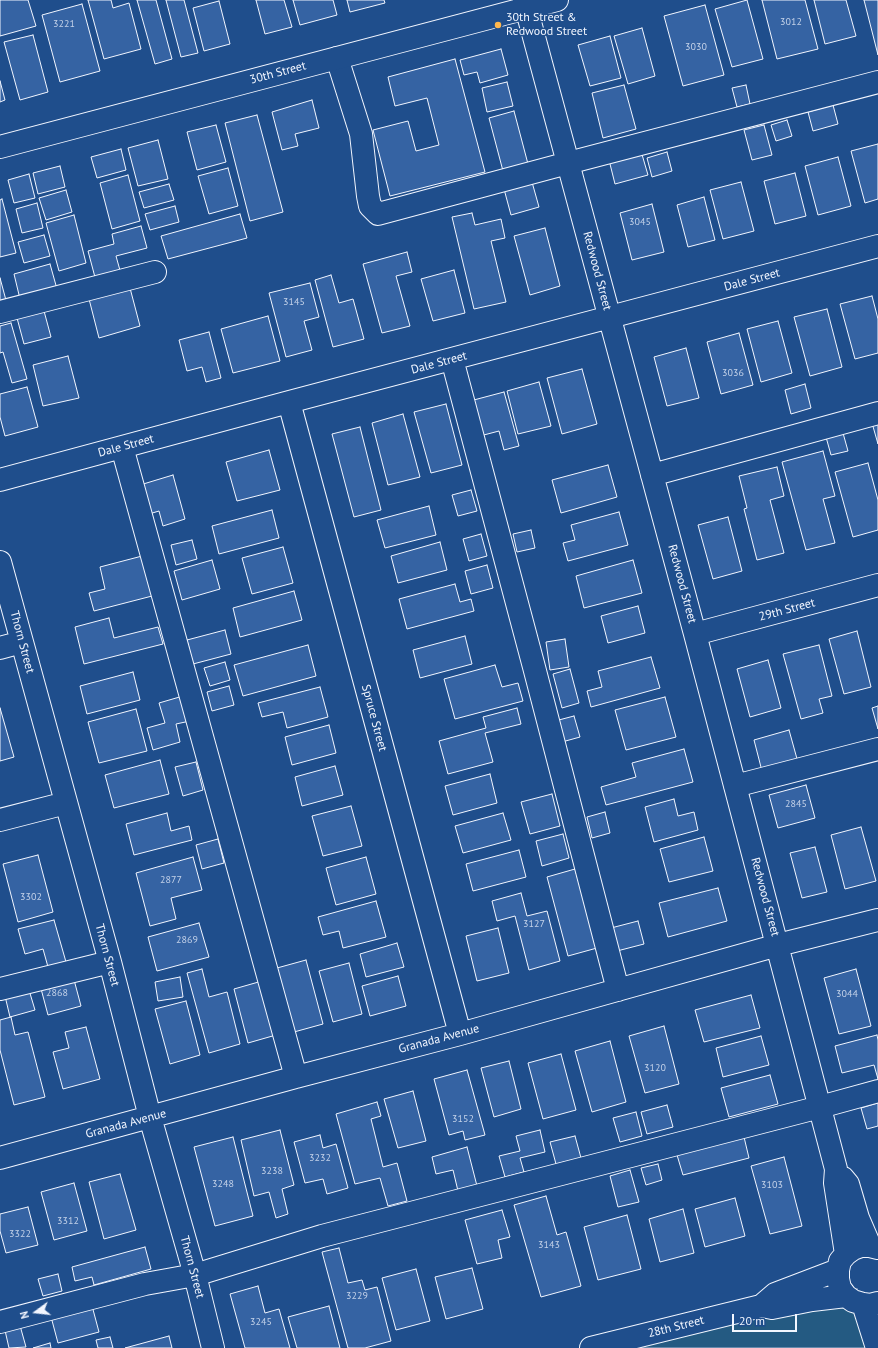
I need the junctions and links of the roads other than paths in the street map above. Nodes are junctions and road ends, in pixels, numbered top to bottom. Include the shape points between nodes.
1 (557, 0) edge
2 (525, 4) edge
3 (338, 58) junction
4 (878, 82) edge
5 (0, 147) edge
6 (568, 163) junction
7 (878, 246) edge
8 (155, 272) dead end
9 (0, 312) edge
10 (610, 317) junction
11 (452, 360) junction
12 (289, 402) junction
13 (878, 413) edge
14 (122, 447) junction
15 (652, 474) junction
16 (0, 480) edge
17 (0, 562) edge
18 (878, 585) edge
19 (695, 634) junction
20 (22, 642) junction
21 (0, 648) edge
22 (878, 749) edge
23 (735, 786) junction
24 (66, 803) junction
25 (0, 820) edge
26 (878, 920) edge
27 (778, 945) junction
28 (110, 962) junction
29 (0, 989) edge
30 (618, 990) junction
31 (460, 1034) junction
32 (296, 1077) junction
33 (878, 1091) edge
34 (820, 1107) junction
35 (150, 1118) junction
36 (0, 1158) edge
37 (836, 1169) junction
38 (874, 1247) edge
39 (842, 1262) junction
40 (195, 1275) junction
41 (862, 1301) edge
42 (760, 1306) junction
43 (0, 1322) edge
44 (213, 1348) edge
45 (591, 1348) edge
46 (877, 1348) edge

1 - 2 street, 30th Street
2 - 3 street, 30th Street
2 - 6 street, Redwood Street
3 - 5 street, 30th Street
3 - 6 street via 361,134 370,206 378,214
4 - 6 street
6 - 10 street, Redwood Street
7 - 10 street, Dale Street
8 - 9 street
10 - 11 street, Dale Street
10 - 15 street, Redwood Street
11 - 12 street, Dale Street
11 - 30 street
12 - 14 street, Dale Street
12 - 31 street, Spruce Street
13 - 15 street
14 - 16 street, Dale Street
14 - 32 street
15 - 19 street, Redwood Street
17 - 20 street, Thorn Street
18 - 19 street, 29th Street
19 - 23 street, Redwood Street
20 - 21 street
20 - 24 street, Thorn Street
22 - 23 street
23 - 27 street, Redwood Street
24 - 25 street
24 - 28 street, Thorn Street
26 - 27 street, Granada Avenue
27 - 30 street, Granada Avenue
27 - 34 street, Redwood Street
28 - 29 street
28 - 35 street, Thorn Street
30 - 31 street, Granada Avenue
31 - 32 street, Granada Avenue
32 - 35 street, Granada Avenue
33 - 34 street
34 - 37 street, Redwood Street
34 - 40 street via 322,1236
35 - 36 street, Granada Avenue
35 - 40 street, Thorn Street
37 - 38 street, Redwood Street via 848,1184 858,1218
37 - 39 street, Redwood Street
38 - 39 street, 28th Street via 861,1246 853,1249
39 - 41 street, Redwood Street via 838,1279 840,1288
39 - 42 street, 28th Street via 775,1294
40 - 43 street via 145,1284
40 - 44 street, Thorn Street
41 - 42 street, 28th Street via 812,1300 772,1308
41 - 46 street
42 - 45 street, 28th Street

